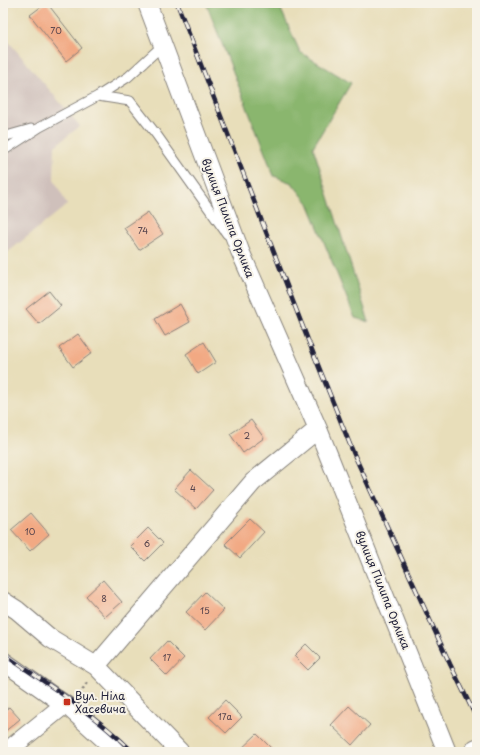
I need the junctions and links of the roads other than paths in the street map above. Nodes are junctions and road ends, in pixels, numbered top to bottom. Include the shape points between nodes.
1 (148, 3) edge
2 (162, 45) junction
3 (98, 96) junction
4 (40, 127) junction
5 (3, 137) edge
6 (3, 151) edge
7 (240, 251) junction
8 (318, 429) junction
9 (3, 594) edge
10 (10, 605) edge
11 (3, 661) edge
12 (96, 666) junction
13 (67, 707) junction
14 (6, 752) edge
15 (116, 752) edge
16 (180, 752) edge
17 (448, 752) edge

1 - 2 street, вулиця Пилипа Орлика
2 - 3 lane via 128,77
2 - 7 street, вулиця Пилипа Орлика
3 - 4 lane
3 - 7 lane via 130,101
4 - 5 lane
4 - 6 lane
7 - 8 street, вулиця Пилипа Орлика
8 - 12 street via 253,482
8 - 17 street, вулиця Пилипа Орлика
9 - 10 lane
10 - 12 street via 50,638
11 - 13 street
12 - 16 street
13 - 14 street
13 - 15 street

